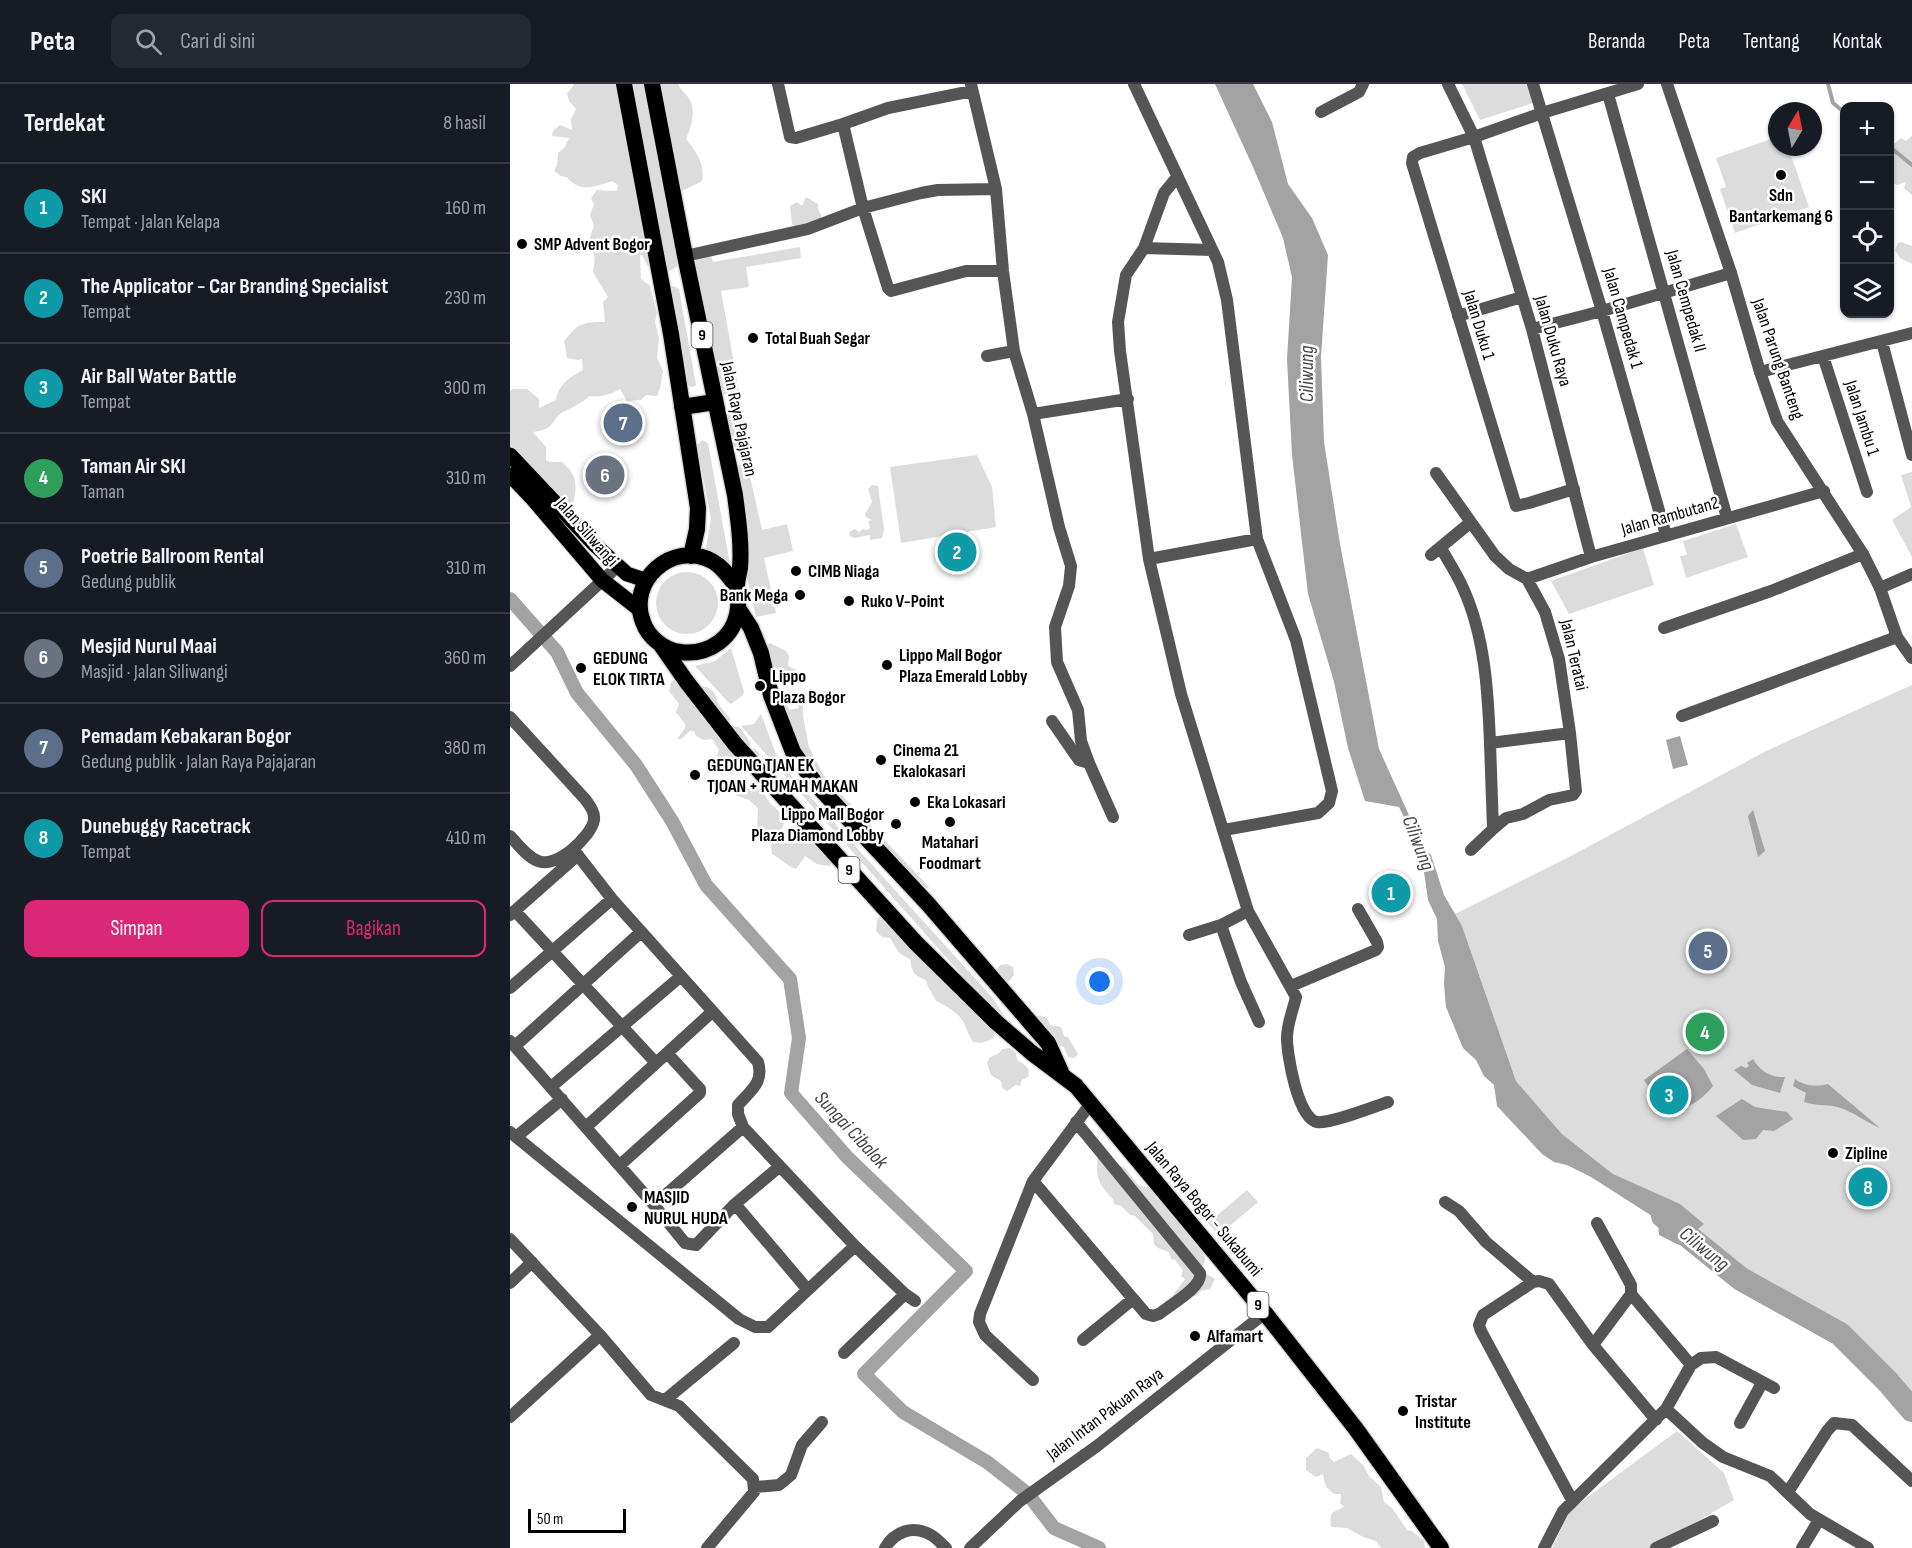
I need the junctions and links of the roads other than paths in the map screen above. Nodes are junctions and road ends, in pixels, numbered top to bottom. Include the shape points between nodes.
1 (624, 84) edge
2 (652, 84) edge
3 (778, 84) edge
4 (1134, 84) edge
5 (1363, 84) edge
6 (1448, 84) edge
7 (1533, 84) edge
8 (1638, 84) edge
9 (1667, 84) edge
10 (972, 87) edge
11 (1608, 94) junction
12 (1321, 112) dead end
13 (1542, 113) junction
14 (843, 124) junction
15 (1474, 137) junction
16 (1177, 177) junction
17 (996, 189) junction
18 (863, 208) junction
19 (1144, 248) junction
20 (1212, 250) junction
21 (685, 256) junction
22 (1003, 271) junction
23 (1731, 273) junction
24 (1665, 293) junction
25 (1522, 297) junction
26 (1602, 311) junction
27 (1458, 316) junction
28 (1532, 329) junction
29 (1912, 333) edge
30 (1882, 342) junction
31 (1014, 351) junction
32 (987, 356) dead end
33 (1823, 356) junction
34 (1760, 372) junction
35 (1128, 399) junction
36 (716, 402) junction
37 (682, 407) junction
38 (1033, 414) junction
39 (510, 455) edge
40 (1912, 455) edge
41 (1436, 473) dead end
42 (510, 475) edge
43 (1574, 489) junction
44 (1824, 490) junction
45 (1867, 492) dead end
46 (1727, 518) junction
47 (1471, 522) junction
48 (1666, 535) junction
49 (1257, 539) junction
50 (1863, 554) junction
51 (691, 556) junction
52 (1591, 557) junction
53 (1149, 559) junction
54 (618, 567) junction
55 (1912, 574) edge
56 (1527, 579) junction
57 (602, 580) junction
58 (645, 580) junction
59 (736, 587) junction
60 (1880, 588) junction
61 (738, 608) junction
62 (639, 609) junction
63 (1664, 628) dead end
64 (1897, 637) junction
65 (661, 645) junction
66 (1912, 658) edge
67 (510, 666) edge
68 (1682, 716) dead end
69 (510, 717) edge
70 (1052, 721) dead end
71 (1570, 733) junction
72 (1490, 743) junction
73 (1089, 764) junction
74 (1113, 817) dead end
75 (1493, 829) junction
76 (1224, 830) junction
77 (510, 836) edge
78 (1471, 850) dead end
79 (576, 852) junction
80 (612, 899) junction
81 (1358, 909) dead end
82 (1248, 911) junction
83 (512, 913) edge
84 (1221, 925) junction
85 (641, 932) junction
86 (1189, 935) dead end
87 (552, 951) junction
88 (680, 977) junction
89 (583, 985) junction
90 (1292, 986) junction
91 (510, 987) edge
92 (712, 1012) junction
93 (1259, 1022) dead end
94 (622, 1027) junction
95 (1048, 1043) junction
96 (513, 1044) edge
97 (667, 1053) junction
98 (1032, 1053) junction
99 (656, 1063) junction
100 (1061, 1073) junction
101 (550, 1087) junction
102 (562, 1099) junction
103 (1388, 1102) dead end
104 (1091, 1103) junction
105 (1076, 1122) junction
106 (586, 1127) junction
107 (743, 1127) junction
108 (513, 1134) edge
109 (620, 1165) junction
110 (779, 1167) junction
111 (1033, 1181) junction
112 (1445, 1202) dead end
113 (654, 1204) junction
114 (735, 1204) junction
115 (1597, 1223) dead end
116 (510, 1239) edge
117 (855, 1246) junction
118 (532, 1262) junction
119 (1533, 1282) junction
120 (510, 1283) edge
121 (808, 1290) junction
122 (1631, 1294) junction
123 (1133, 1299) junction
124 (1264, 1313) junction
125 (600, 1335) junction
126 (1083, 1340) dead end
127 (734, 1343) dead end
128 (1593, 1346) junction
129 (844, 1353) dead end
130 (1691, 1365) junction
131 (1033, 1380) dead end
132 (664, 1400) junction
133 (1666, 1409) junction
134 (510, 1417) edge
135 (1656, 1420) junction
136 (822, 1422) dead end
137 (1740, 1423) dead end
138 (1912, 1481) edge
139 (755, 1488) junction
140 (1788, 1492) junction
141 (1572, 1500) junction
142 (1819, 1520) junction
143 (1713, 1521) dead end
144 (707, 1548) edge
145 (885, 1548) edge
146 (946, 1548) edge
147 (970, 1548) edge
148 (1441, 1548) edge
149 (1544, 1548) edge
150 (1656, 1548) edge
151 (1802, 1548) edge
152 (1868, 1548) edge

1 - 37 highway, 9
2 - 21 highway, Jalan Raya Pajajaran / 9
3 - 14 street via 790,137
4 - 16 street
5 - 12 street via 1359,92
6 - 15 street, Jalan Duku Raya
7 - 13 street, Jalan Campedak 1
8 - 11 street
9 - 23 street, Jalan Parung Banteng
10 - 14 street
10 - 17 street
11 - 13 street
11 - 24 street, Jalan Cempedak II
13 - 15 street
13 - 26 street, Jalan Campedak 1
14 - 18 street
15 - 25 street, Jalan Duku Raya
15 - 27 street, Jalan Duku 1 via 1420,153 1412,163
16 - 19 street via 1164,193
16 - 20 street
17 - 18 street via 938,190
17 - 22 street
18 - 21 street via 808,229
18 - 22 street via 891,291 966,271
19 - 20 street
19 - 35 street via 1126,275 1118,319
20 - 49 street via 1227,300
21 - 36 highway, Jalan Raya Pajajaran / 9
22 - 31 street
23 - 24 street
23 - 34 street, Jalan Parung Banteng
24 - 26 street
24 - 46 street, Jalan Cempedak II
25 - 27 street
25 - 28 street, Jalan Duku Raya
26 - 28 street
26 - 48 street, Jalan Campedak 1
27 - 43 street, Jalan Duku 1 via 1515,506
28 - 43 street, Jalan Duku Raya
29 - 30 street
30 - 33 street
30 - 40 street
31 - 32 street
31 - 38 street
33 - 34 street
33 - 45 street, Jalan Jambu 1
34 - 44 street, Jalan Parung Banteng via 1777,421
35 - 38 street
35 - 53 street
36 - 37 highway
36 - 59 highway, Jalan Raya Pajajaran / 9 via 738,519 740,567
37 - 51 highway, 9 via 698,508
38 - 73 street via 1071,566 1069,586 1055,627 1057,662 1078,710 1081,741
39 - 54 main road, Jalan Siliwangi
41 - 47 street, Jalan Teratai
42 - 57 main road, Jalan Siliwangi
43 - 52 street, Jalan Duku Raya
44 - 46 street, Jalan Rambutan2
44 - 50 street, Jalan Parung Banteng
46 - 48 street, Jalan Rambutan2
47 - 56 street, Jalan Teratai via 1495,556
47 - 72 street via 1436,551 1464,590 1478,637 1488,694
48 - 52 street, Jalan Rambutan2
49 - 53 street
49 - 76 street via 1296,640 1332,791 1331,799 1318,813
50 - 60 street, Jalan Parung Banteng
50 - 63 street
51 - 58 highway via 667,560
51 - 59 highway via 710,560 722,568
52 - 56 street, Jalan Rambutan2
53 - 76 street via 1181,693
54 - 57 street
54 - 58 main road, Jalan Siliwangi
55 - 60 street
56 - 71 street, Jalan Teratai via 1545,612 1559,659
57 - 62 main road, Jalan Siliwangi
57 - 67 street
58 - 62 highway
59 - 61 highway, 9
60 - 64 street, Jalan Parung Banteng
61 - 65 highway, 9 via 728,635 717,645 682,653
61 - 95 highway, Jalan Raya Bogor - Sukabumi / 9 via 761,653 792,752 815,783 928,904
62 - 65 highway, 9 via 646,629
64 - 66 street, Jalan Parung Banteng
64 - 68 street
65 - 98 highway, Jalan Raya Bogor - Sukabumi / 9 via 735,744 772,786 916,943
69 - 79 street via 593,810 590,830
70 - 73 street via 1079,760
71 - 72 street
71 - 75 street, Jalan Teratai via 1576,791 1573,795 1506,818
72 - 75 street
73 - 74 street
75 - 78 street
76 - 82 street
77 - 79 street via 538,861 547,863
79 - 80 street
79 - 83 street
80 - 85 street
80 - 87 street
81 - 90 street via 1377,942 1376,950
82 - 84 street
82 - 90 street
83 - 87 street
84 - 86 street
84 - 93 street
85 - 88 street
85 - 89 street
87 - 89 street
87 - 91 street
88 - 92 street
88 - 94 street
89 - 94 street
89 - 96 street
90 - 103 street via 1296,997 1287,1036 1289,1057 1305,1113 1312,1121 1324,1123
92 - 97 street
92 - 107 street via 758,1062 761,1072 758,1083 738,1105
94 - 99 street
94 - 101 street
95 - 98 highway via 1044,1054
95 - 100 highway, Jalan Raya Bogor - Sukabumi / 9
96 - 101 street
97 - 99 street
97 - 109 street via 700,1089 700,1094
98 - 100 highway, Jalan Raya Bogor - Sukabumi / 9
99 - 106 street
100 - 104 highway, Jalan Raya Bogor - Sukabumi / 9
101 - 102 street
102 - 106 street
102 - 108 street
104 - 105 street
104 - 124 highway, Jalan Raya Bogor - Sukabumi / 9
105 - 111 street
105 - 123 street via 1200,1273 1198,1285 1156,1315 1146,1314
106 - 109 street
107 - 110 street
107 - 113 street
108 - 121 street via 739,1319 755,1327 768,1327
109 - 113 street
110 - 114 street
110 - 117 street
111 - 123 street
111 - 131 street via 979,1322 985,1335
112 - 119 street
113 - 114 street via 690,1245 696,1245
114 - 121 street
115 - 122 street via 1631,1285
116 - 118 street
117 - 121 street
117 - 129 street via 910,1298
118 - 120 street
118 - 125 street
119 - 128 street via 1549,1284
119 - 141 street via 1483,1315 1479,1325
122 - 128 street
122 - 130 street
123 - 126 street
124 - 147 street, Jalan Intan Pakuan Raya via 1097,1446 1020,1501
124 - 148 highway, Jalan Raya Bogor - Sukabumi / 9 via 1356,1429
125 - 132 street via 651,1395
125 - 134 street
127 - 132 street
128 - 135 street
130 - 133 street
130 - 137 street via 1701,1358 1716,1357 1768,1385
132 - 139 street via 687,1414 753,1479
133 - 135 street
133 - 140 street via 1723,1457 1770,1476
135 - 141 street
136 - 139 street via 802,1445 790,1475 779,1485
138 - 140 street via 1852,1425 1834,1423
139 - 144 street
140 - 142 street
141 - 149 street via 1556,1521
142 - 151 street
142 - 152 street
143 - 150 street
145 - 146 street via 890,1538 907,1530 925,1532

